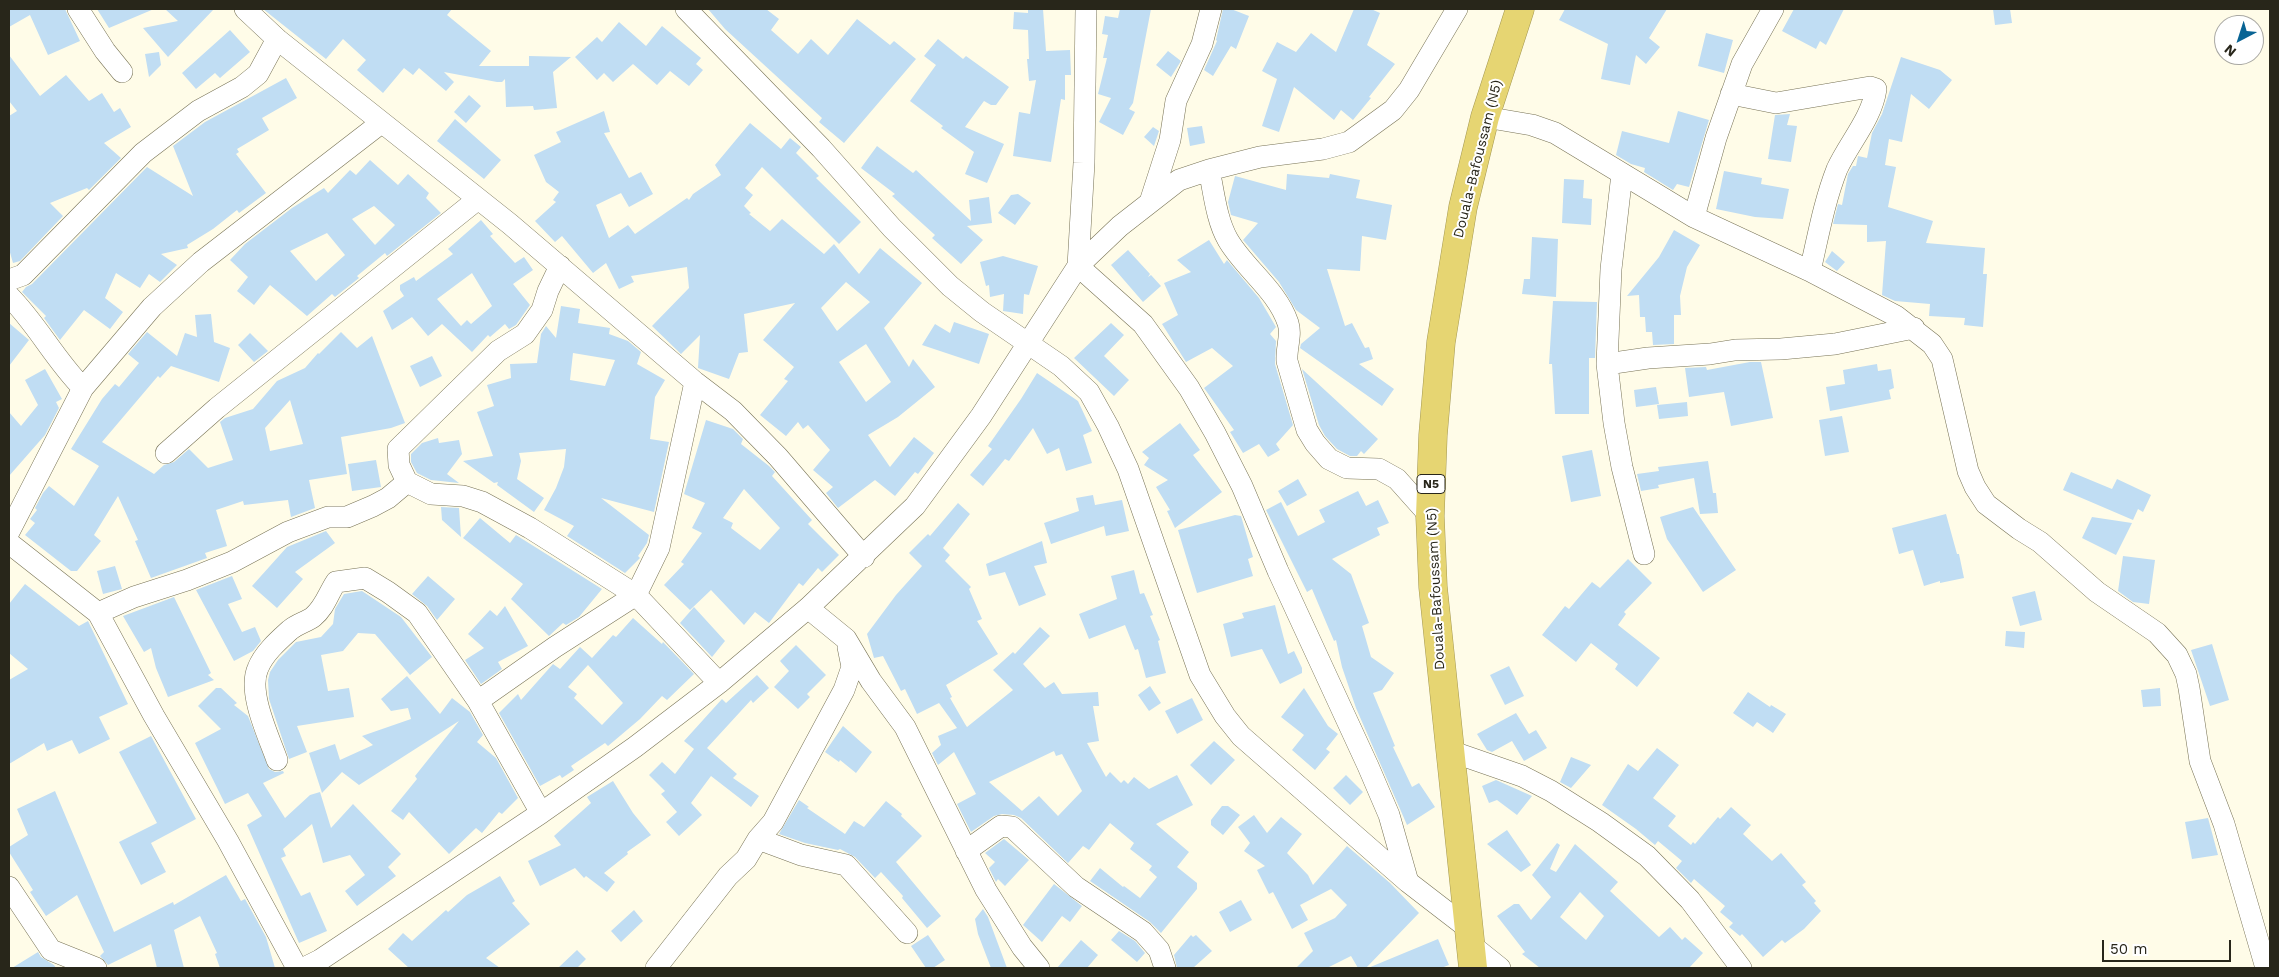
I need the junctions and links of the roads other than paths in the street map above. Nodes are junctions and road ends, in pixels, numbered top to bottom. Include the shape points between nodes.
1 (78, 9) edge
2 (245, 9) edge
3 (686, 9) edge
4 (1086, 9) edge
5 (1211, 9) edge
6 (1457, 9) edge
7 (1520, 9) edge
8 (1773, 9) edge
9 (277, 39) junction
10 (122, 72) dead end
11 (1731, 94) junction
12 (1485, 117) junction
13 (381, 123) junction
14 (1209, 170) junction
15 (1622, 174) junction
16 (478, 199) junction
17 (1152, 200) junction
18 (1694, 217) junction
19 (560, 266) junction
20 (1078, 266) junction
21 (1810, 270) junction
22 (9, 280) edge
23 (9, 296) edge
24 (1914, 328) junction
25 (1028, 342) junction
26 (1607, 364) junction
27 (695, 382) junction
28 (83, 388) junction
29 (166, 453) dead end
30 (407, 482) junction
31 (1430, 516) junction
32 (10, 543) edge
33 (1644, 554) dead end
34 (864, 557) junction
35 (636, 594) junction
36 (808, 608) junction
37 (98, 614) junction
38 (846, 640) junction
39 (719, 683) junction
40 (478, 701) junction
41 (1450, 751) junction
42 (277, 760) dead end
43 (542, 813) junction
44 (758, 839) junction
45 (966, 851) junction
46 (1408, 882) junction
47 (9, 889) edge
48 (907, 933) dead end
49 (1470, 947) edge
50 (96, 968) edge
51 (297, 968) edge
52 (304, 968) edge
53 (656, 968) edge
54 (1039, 968) edge
55 (1165, 968) edge
56 (1500, 968) edge
57 (1741, 968) edge
58 (2266, 968) edge

1 - 10 street
2 - 9 street
3 - 25 street via 950,286
4 - 20 street via 1084,162
5 - 17 street via 1202,44 1176,101 1170,140
6 - 14 street via 1414,82 1393,110 1349,142 1323,149 1260,157
7 - 12 highway, Douala-Bafoussam (N5) / N5
8 - 11 street via 1742,64
9 - 13 street
9 - 22 street via 258,74 198,112 143,153 23,275
11 - 18 street
11 - 21 street via 1776,103 1870,87 1876,89 1863,124 1844,154 1829,192
12 - 15 street via 1532,125 1555,133
12 - 31 highway, Douala-Bafoussam (N5) / N5 via 1463,207 1441,342
13 - 16 street
13 - 28 street via 201,262 152,307
14 - 17 street via 1180,180
14 - 31 street via 1227,239 1282,308 1289,326 1287,361 1307,430 1315,443 1329,458 1347,468 1379,469 1397,479
15 - 18 street
15 - 26 street via 1611,269
16 - 19 street
16 - 29 street via 217,408
17 - 20 street
18 - 21 street
19 - 27 street
19 - 30 street via 542,310 525,334 498,351 398,449 399,465
20 - 25 street
20 - 46 street via 1143,324 1189,388 1214,432 1242,486 1368,766 1389,816
21 - 24 street
23 - 28 street
24 - 26 street via 1835,344 1735,350
24 - 58 street via 1932,344 1942,359 1968,471 1986,504 2046,546 2097,592 2157,633 2177,655 2190,688 2200,761 2224,824
25 - 34 street via 981,416 915,506
25 - 46 street via 1089,392 1108,426 1128,469 1200,675 1225,716 1241,736
26 - 33 street via 1622,467
27 - 34 street via 733,410
27 - 35 street via 659,548
28 - 32 street
30 - 35 street via 431,494 463,496 482,502
30 - 37 street via 373,506 347,517 328,517 288,532 232,562 134,597
31 - 41 highway, Douala-Bafoussam (N5) / N5 via 1433,597
32 - 37 street
34 - 36 street
35 - 39 street
35 - 40 street
36 - 38 street
36 - 39 street
37 - 51 street
38 - 44 street via 852,667 844,690 773,822
38 - 45 street via 905,728
39 - 43 street
40 - 42 street via 417,613 365,578 336,582 327,602 313,617 280,639 257,668 255,689 260,713
40 - 43 street
41 - 49 highway, Douala-Bafoussam (N5) / N5
41 - 57 street via 1522,776 1551,791 1647,856 1690,900
43 - 52 street
44 - 48 street via 801,855 846,865
44 - 53 street via 746,859 728,876
45 - 54 street via 986,890
45 - 55 street via 1001,826 1012,828 1076,887 1143,932 1159,950
46 - 49 street
47 - 50 street via 51,950
49 - 56 street

